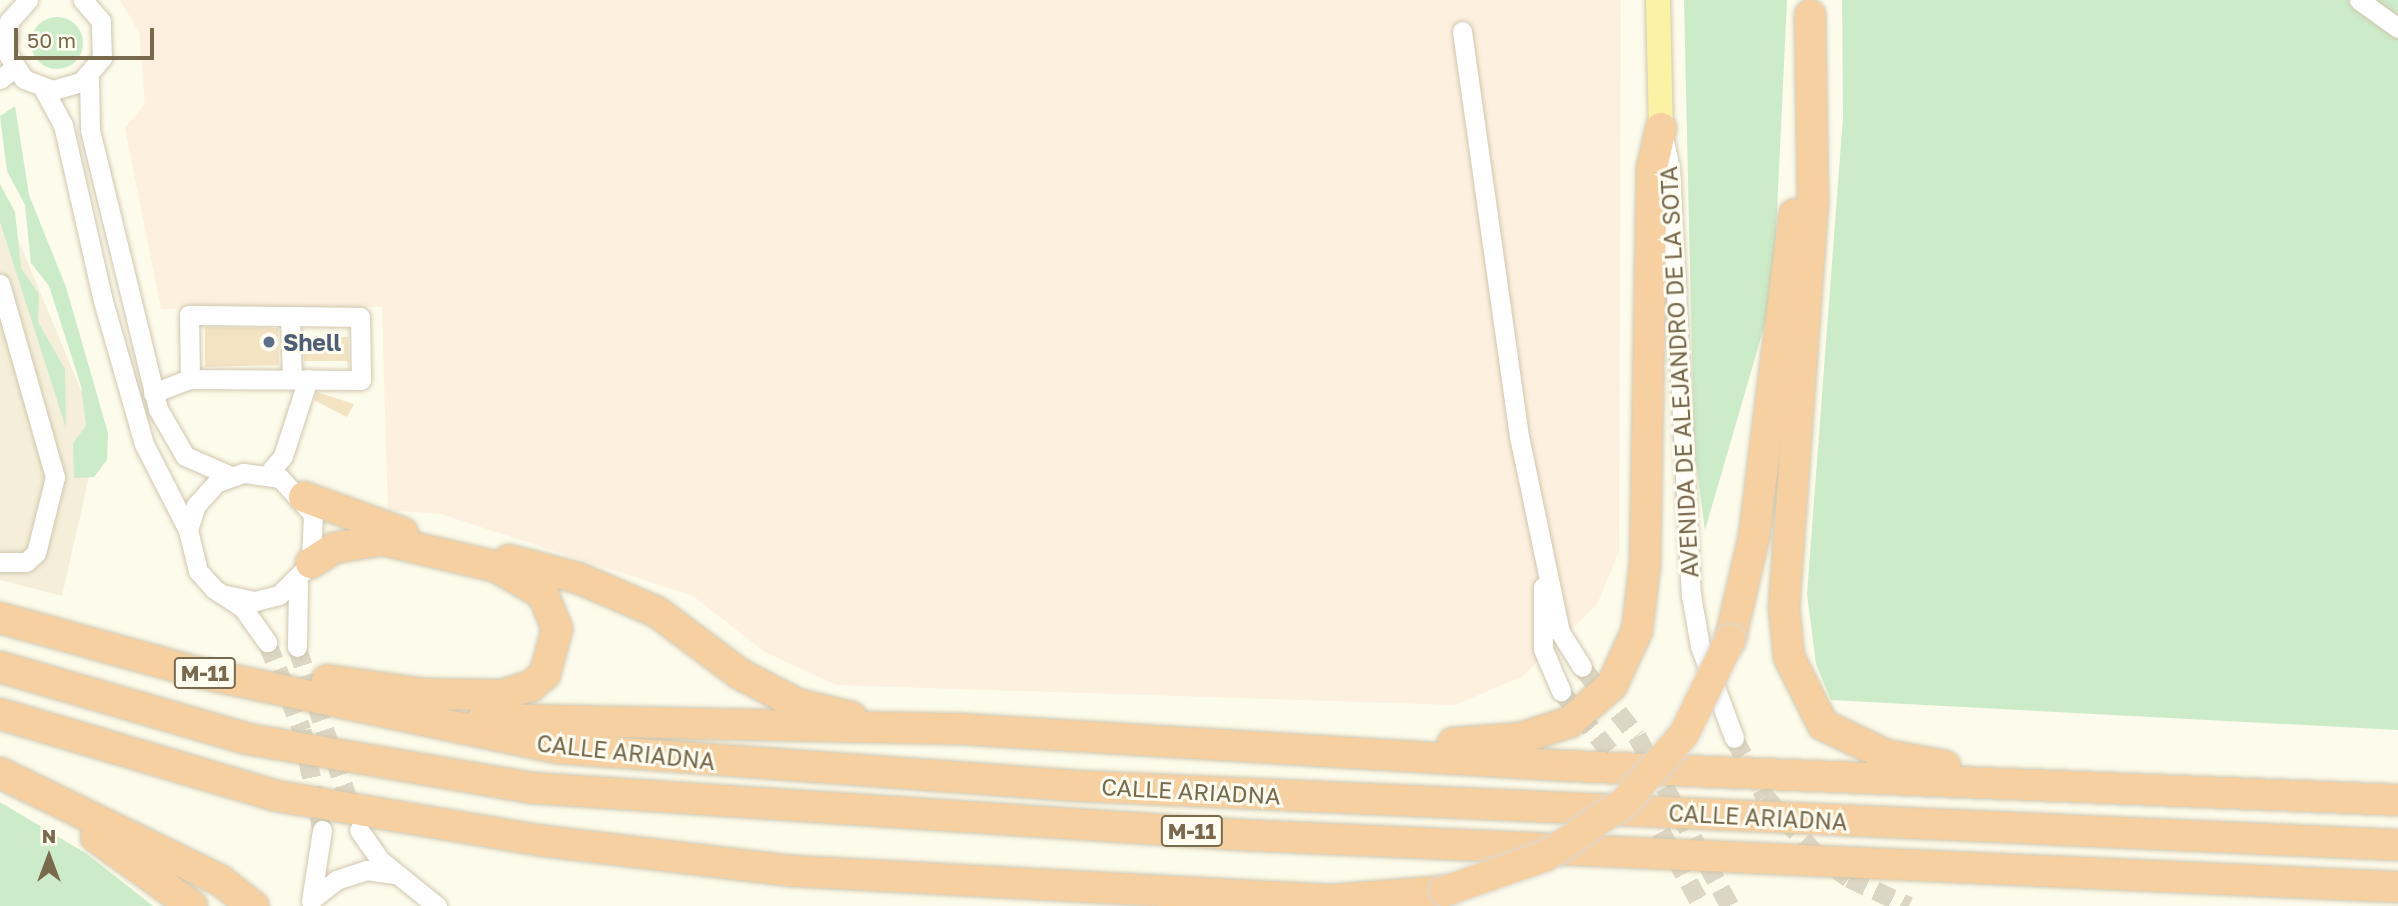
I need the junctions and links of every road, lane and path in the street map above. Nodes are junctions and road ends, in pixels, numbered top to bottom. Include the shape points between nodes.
1 (27, 0) edge
2 (83, 0) edge
3 (1658, 0) edge
4 (2359, 0) edge
5 (1810, 7) edge
6 (3, 28) edge
7 (2398, 28) edge
8 (1462, 32) dead end
9 (7, 73) edge
10 (89, 77) junction
11 (43, 88) junction
12 (1661, 128) junction
13 (0, 284) edge
14 (290, 316) junction
15 (190, 379) junction
16 (300, 379) junction
17 (153, 393) junction
18 (268, 474) junction
19 (231, 476) junction
20 (304, 497) junction
21 (188, 530) junction
22 (1543, 550) junction
23 (0, 562) edge
24 (304, 573) junction
25 (226, 595) junction
26 (0, 618) edge
27 (267, 642) tunnel mouth
28 (297, 648) tunnel mouth
29 (0, 667) edge
30 (1582, 667) tunnel mouth
31 (1561, 691) tunnel mouth
32 (0, 714) edge
33 (412, 716) junction
34 (924, 729) junction
35 (1734, 738) tunnel mouth
36 (1212, 741) junction
37 (7, 777) edge
38 (2210, 792) junction
39 (2398, 800) edge
40 (322, 830) tunnel mouth
41 (359, 831) tunnel mouth
42 (2398, 845) edge
43 (396, 874) junction
44 (2398, 887) edge
45 (310, 902) edge
46 (192, 906) edge
47 (253, 906) edge
48 (438, 906) edge

1 - 6 street
2 - 10 street via 104,32 102,58
3 - 12 main road, AVENIDA DE ALEJANDRO DE LA SOTA
4 - 7 street
5 - 32 highway, bridge via 1770,425 1754,537 1730,640 1684,734 1624,803 1546,856 1446,891 1331,900 792,872 571,845 277,796
5 - 38 highway via 1811,237 1784,608 1788,657 1805,696 1823,725 1848,741 1917,763 2124,778
6 - 9 street
8 - 22 street via 1520,436
9 - 11 street
10 - 11 street via 65,89
10 - 17 street via 90,130
11 - 21 street via 63,125 103,301 144,444
12 - 35 street, AVENIDA DE ALEJANDRO DE LA SOTA via 1670,169 1691,595 1700,646
12 - 36 highway via 1652,168 1643,603 1612,685 1570,722 1521,738
13 - 23 street via 55,477 36,553 26,562
14 - 15 street via 189,315
14 - 16 street
14 - 16 street via 360,317 361,380
15 - 16 street
15 - 17 street via 163,384
16 - 18 street via 283,456
17 - 19 street via 176,446
18 - 19 street
18 - 20 street
19 - 21 street via 206,492
20 - 24 street via 317,534
20 - 34 highway via 383,527 578,578 657,612 740,674 797,704
21 - 25 street via 198,571
22 - 30 street via 1560,632
22 - 31 street via 1543,649
24 - 25 street via 266,600
24 - 26 highway via 334,548 382,540 497,566 532,584 553,608 553,659 545,674 520,690 425,694
24 - 28 street
25 - 27 street
26 - 33 highway, CALLE ARIADNA / M-11 via 196,671
29 - 44 highway, CALLE ARIADNA / M-11 via 248,739 532,788 1241,835
33 - 34 highway
33 - 42 highway, CALLE ARIADNA / M-11 via 556,748 1052,784
34 - 36 highway
36 - 38 highway via 1451,760
37 - 46 highway
37 - 47 highway via 220,881
38 - 39 highway
40 - 45 street
41 - 43 street
43 - 45 street via 366,870 336,880
43 - 48 street via 423,888

